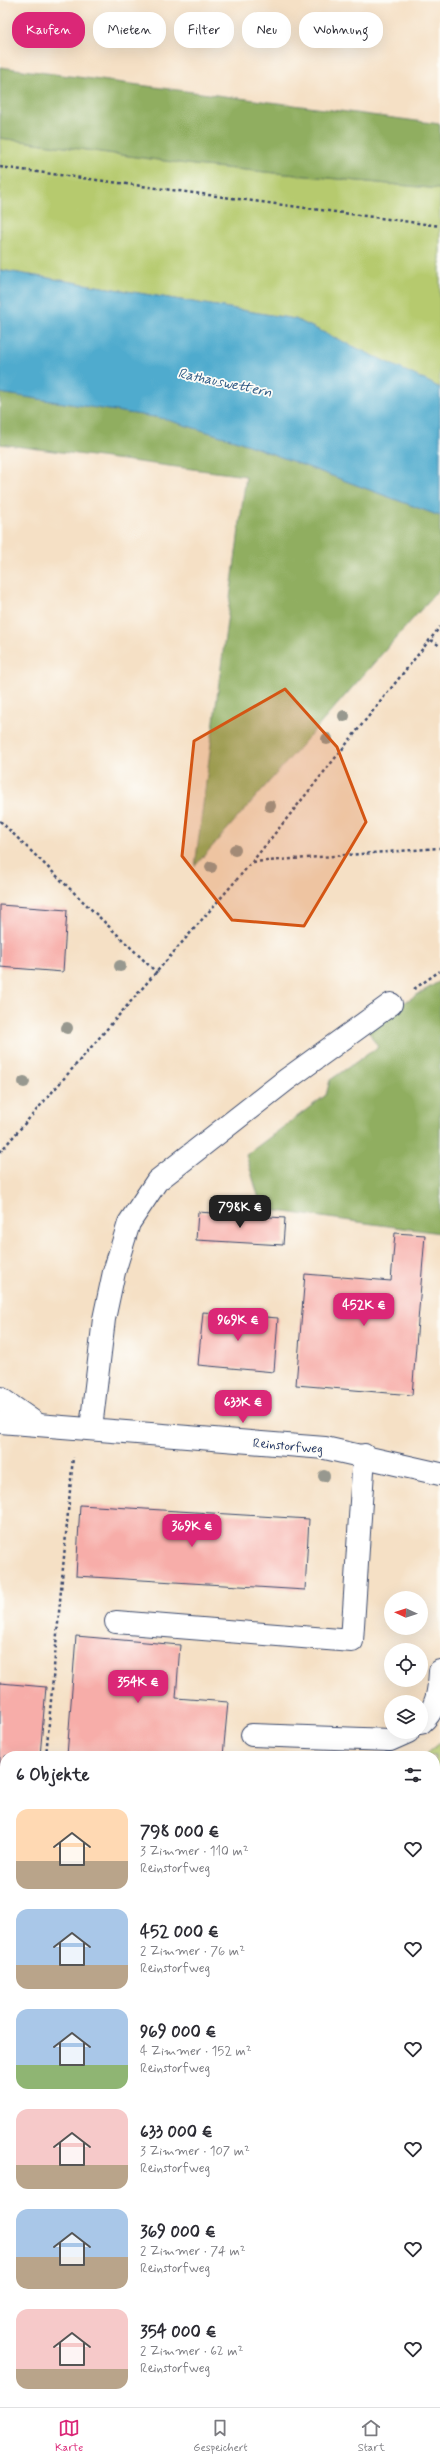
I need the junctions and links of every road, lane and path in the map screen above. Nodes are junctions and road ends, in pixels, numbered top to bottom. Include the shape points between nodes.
1 (0, 168) edge
2 (440, 226) edge
3 (440, 628) edge
4 (431, 640) junction
5 (440, 646) edge
6 (0, 821) edge
7 (440, 848) edge
8 (252, 862) junction
9 (157, 973) junction
10 (391, 1004) dead end
11 (0, 1152) edge
12 (0, 1398) edge
13 (0, 1422) edge
14 (37, 1424) junction
15 (83, 1427) junction
16 (364, 1455) junction
17 (440, 1474) edge
18 (116, 1622) dead end
19 (440, 1671) edge
20 (428, 1715) edge
21 (252, 1735) dead end
22 (392, 1739) edge
23 (47, 1751) edge

1 - 2 path
3 - 4 path
4 - 5 path
4 - 8 path
6 - 9 path
7 - 8 path
8 - 9 path
9 - 11 path
10 - 15 street via 286,1080 157,1181 129,1223 114,1272
12 - 14 street
13 - 14 street, Reinstorfweg
14 - 15 street, Reinstorfweg
15 - 16 street, Reinstorfweg via 324,1448
15 - 23 path
16 - 17 street, Reinstorfweg
16 - 18 street via 352,1640
19 - 20 street via 437,1697
21 - 22 street

